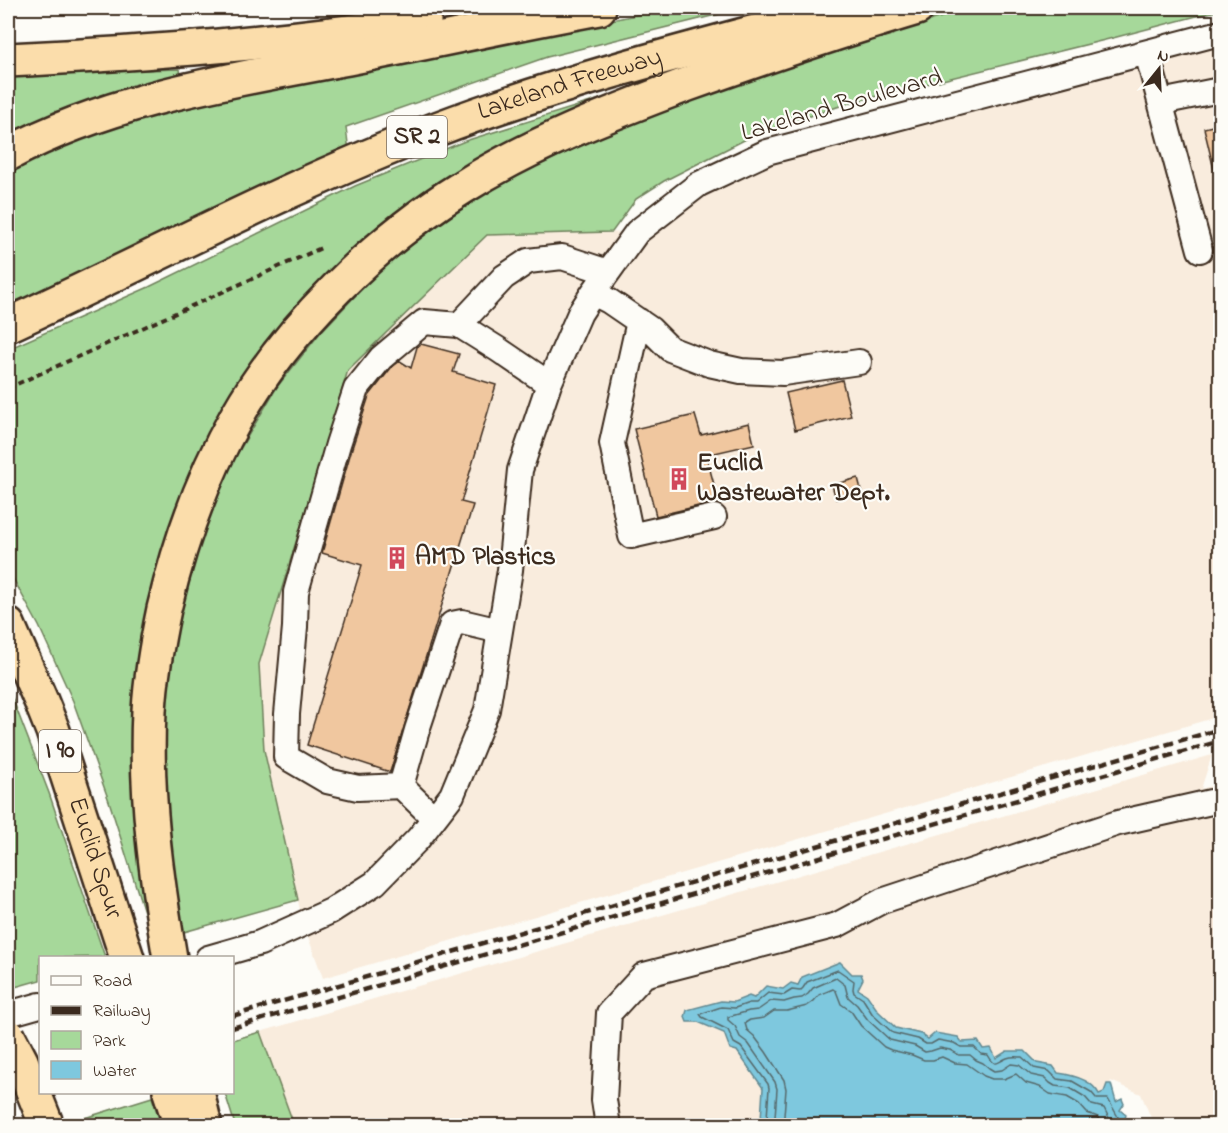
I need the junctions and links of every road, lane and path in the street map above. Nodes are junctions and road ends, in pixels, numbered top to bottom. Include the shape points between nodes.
1 (512, 8) edge
2 (599, 8) edge
3 (849, 8) edge
4 (917, 8) edge
5 (1221, 33) edge
6 (1147, 53) junction
7 (8, 60) edge
8 (1221, 90) edge
9 (1161, 102) junction
10 (8, 154) edge
11 (321, 248) dead end
12 (1200, 250) dead end
13 (608, 272) junction
14 (593, 293) junction
15 (639, 321) junction
16 (8, 325) edge
17 (459, 325) junction
18 (858, 362) dead end
19 (549, 384) junction
20 (8, 388) edge
21 (714, 517) dead end
22 (8, 625) edge
23 (500, 631) junction
24 (400, 786) junction
25 (1221, 803) edge
26 (434, 818) junction
27 (127, 956) edge
28 (170, 956) edge
29 (212, 956) edge
30 (39, 1005) edge
31 (8, 1014) edge
32 (8, 1036) edge
33 (8, 1071) edge
34 (171, 1094) edge
35 (197, 1094) edge
36 (45, 1125) edge
37 (181, 1125) edge
38 (205, 1125) edge
39 (608, 1125) edge

1 - 7 highway via 264,42
2 - 10 highway via 190,90 96,117
3 - 16 highway, Lakeland Freeway / SR 2 via 630,66 437,129 250,208
4 - 28 highway via 711,76 532,148 463,186 398,233 339,287 284,348 238,414 217,454 178,554 160,627 149,707 148,784
5 - 6 street, Lakeland Boulevard
6 - 9 street
6 - 13 street, Lakeland Boulevard via 767,152 699,184 637,232
8 - 9 street
9 - 12 street
11 - 20 path
13 - 14 street, Lakeland Boulevard
13 - 17 street via 562,256 528,261 504,277
14 - 15 street
14 - 19 street, Lakeland Boulevard
15 - 18 street via 670,349 741,371 783,373
15 - 21 street via 612,443 630,536
17 - 19 street
17 - 24 street via 424,322 381,358 356,389 296,592 286,758 327,781 358,788
19 - 23 street, Lakeland Boulevard via 520,470
22 - 27 highway, Euclid Spur / I 90 via 65,766
23 - 24 street via 462,622 452,624
23 - 26 street, Lakeland Boulevard via 487,710 452,795
24 - 26 street
25 - 39 street via 1118,823 882,901 837,925 644,975 609,1013 604,1100
26 - 29 street, Lakeland Boulevard via 375,883 331,910 260,943
30 - 31 street
32 - 36 highway, bridge
33 - 36 highway
34 - 37 highway
35 - 38 highway

